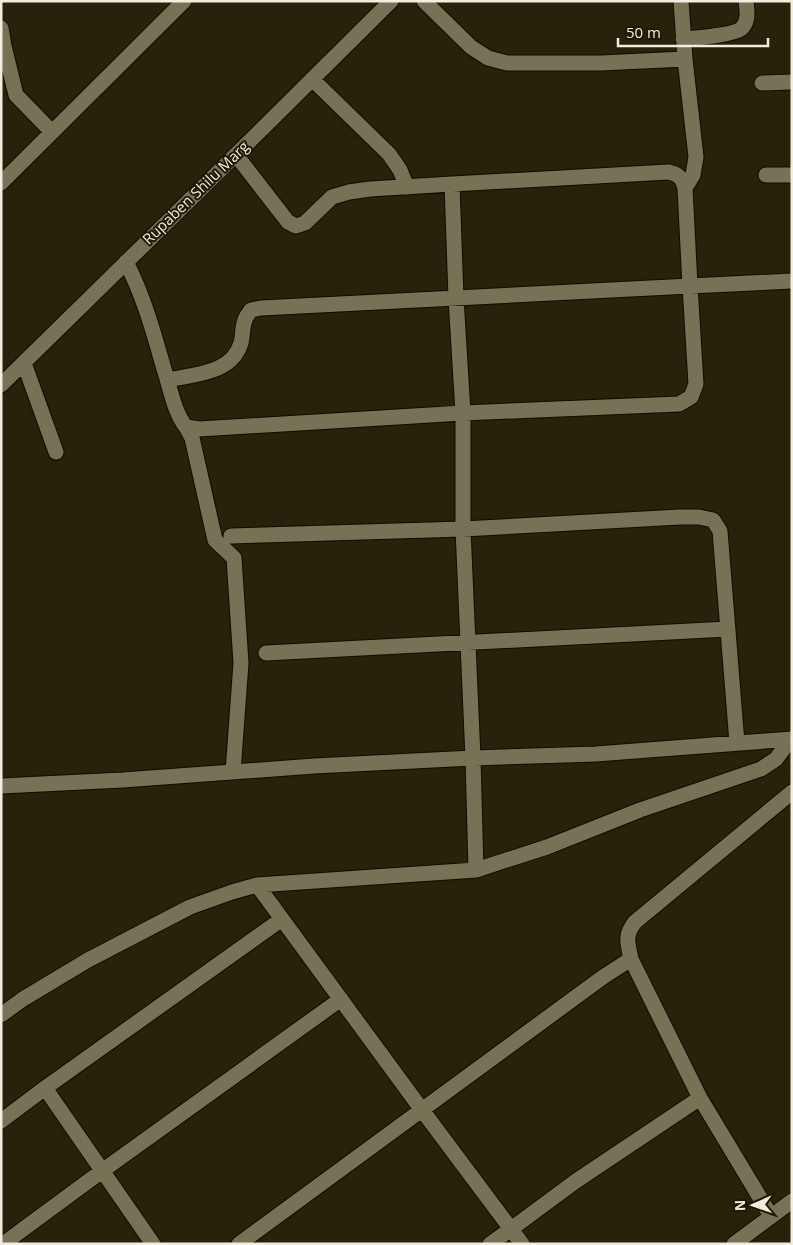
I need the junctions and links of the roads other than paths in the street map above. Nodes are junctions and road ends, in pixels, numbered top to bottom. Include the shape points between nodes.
1 (184, 1) edge
2 (391, 1) edge
3 (424, 1) edge
4 (681, 1) edge
5 (746, 1) edge
6 (1, 28) edge
7 (683, 40) junction
8 (685, 59) junction
9 (312, 79) junction
10 (792, 82) edge
11 (762, 83) dead end
12 (52, 132) junction
13 (236, 155) junction
14 (792, 174) edge
15 (766, 176) dead end
16 (1, 183) edge
17 (452, 184) junction
18 (407, 187) junction
19 (685, 188) junction
20 (126, 262) junction
21 (792, 281) edge
22 (690, 286) junction
23 (456, 298) junction
24 (24, 363) junction
25 (168, 380) junction
26 (1, 385) edge
27 (463, 413) junction
28 (186, 427) junction
29 (56, 452) dead end
30 (463, 529) junction
31 (231, 536) dead end
32 (728, 629) junction
33 (468, 642) junction
34 (266, 653) dead end
35 (792, 739) edge
36 (737, 743) junction
37 (473, 758) junction
38 (233, 772) junction
39 (1, 786) edge
40 (792, 792) edge
41 (476, 870) junction
42 (258, 885) junction
43 (282, 919) junction
44 (631, 959) junction
45 (341, 999) junction
46 (1, 1015) edge
47 (45, 1088) junction
48 (700, 1098) junction
49 (422, 1110) junction
50 (1, 1121) edge
51 (102, 1171) junction
52 (792, 1201) edge
53 (771, 1216) junction
54 (511, 1229) junction
55 (3, 1244) edge
56 (152, 1244) edge
57 (239, 1244) edge
58 (490, 1244) edge
59 (522, 1244) edge
60 (734, 1244) edge

1 - 12 street
2 - 9 street, Rupaben Shilu Marg
3 - 8 street via 471,47 497,61 601,63
4 - 7 street
5 - 7 street via 747,18 743,28
6 - 12 street via 16,95
7 - 8 street
8 - 19 street via 696,157 693,175
9 - 13 street, Rupaben Shilu Marg
9 - 18 street via 389,154
10 - 11 street
12 - 16 street
13 - 18 street via 288,222 296,226 306,223 332,197 349,192
13 - 20 street, Rupaben Shilu Marg
14 - 15 street
17 - 18 street
17 - 19 street via 668,172 677,174
17 - 23 street
19 - 22 street
20 - 24 street, Rupaben Shilu Marg
20 - 25 street via 146,306
21 - 22 street
22 - 23 street
22 - 27 street via 696,384 691,397 679,404
23 - 25 street via 251,310 245,318 236,356 227,364
23 - 27 street
24 - 26 street, Rupaben Shilu Marg
24 - 29 street
25 - 28 street via 180,419
27 - 28 street via 199,429
27 - 30 street
28 - 38 street via 192,438 215,540 234,558 241,663
30 - 31 street
30 - 32 street via 680,517 713,520 720,531
30 - 33 street
32 - 33 street
32 - 36 street
33 - 34 street
33 - 37 street
35 - 36 street
35 - 41 street via 776,759 761,769
36 - 37 street via 596,754
37 - 38 street
37 - 41 street
38 - 39 street
40 - 44 street via 635,922 629,929
41 - 42 street
42 - 43 street
42 - 46 street via 190,907 88,960
43 - 45 street
43 - 47 street
44 - 48 street
44 - 49 street
45 - 49 street
45 - 51 street
47 - 50 street
47 - 51 street
48 - 53 street
48 - 54 street
49 - 54 street
49 - 57 street
51 - 55 street
51 - 56 street
52 - 53 street
53 - 60 street
54 - 58 street
54 - 59 street

